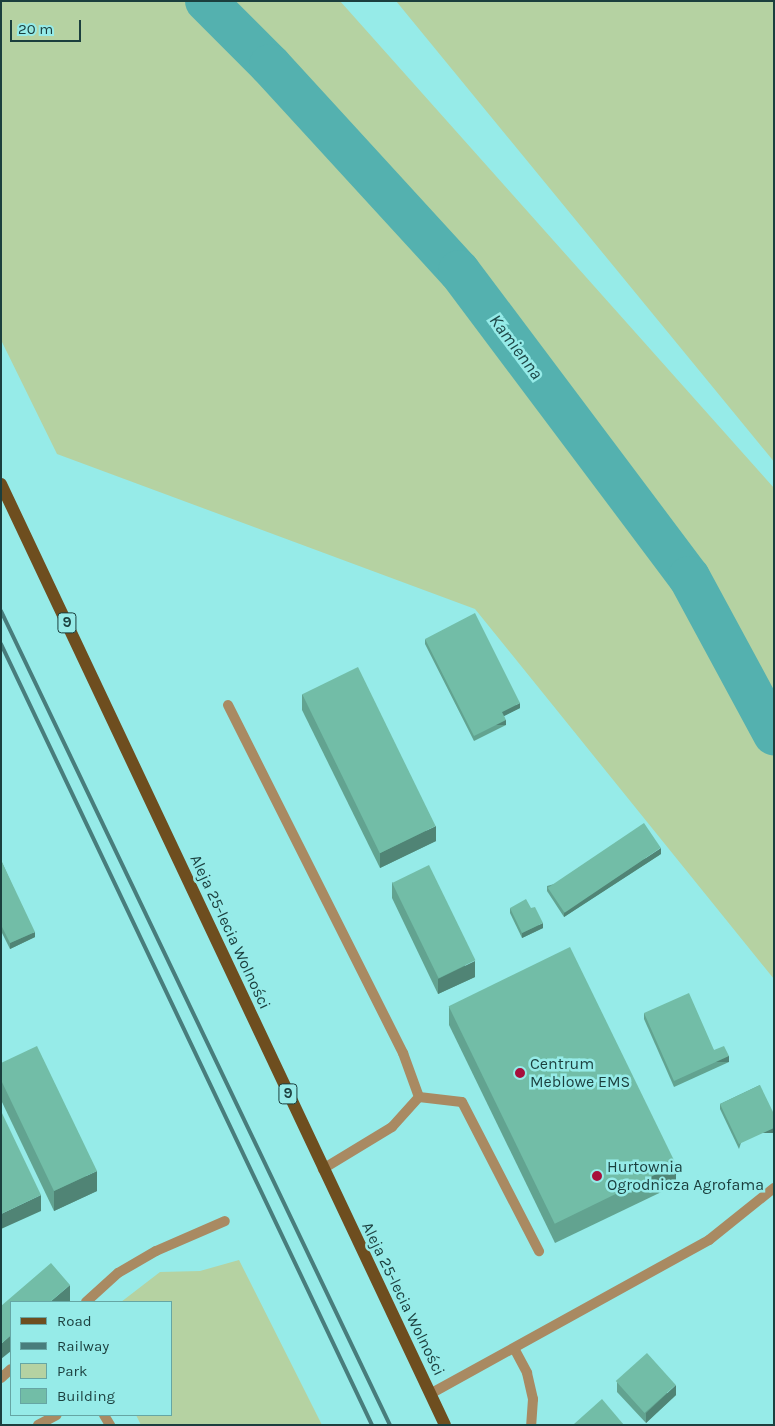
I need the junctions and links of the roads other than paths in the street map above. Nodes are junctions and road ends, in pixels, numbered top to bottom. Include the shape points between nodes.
1 (1, 484) edge
2 (228, 705) dead end
3 (419, 1097) junction
4 (322, 1169) junction
5 (774, 1188) edge
6 (225, 1221) dead end
7 (539, 1251) dead end
8 (87, 1301) edge
9 (515, 1350) junction
10 (430, 1394) junction
11 (55, 1416) edge
12 (38, 1425) edge
13 (445, 1425) edge
14 (531, 1425) edge

1 - 4 main road, Aleja 25-lecia Wolności / 9
2 - 3 street via 403,1053
3 - 4 street via 392,1126
3 - 7 street via 462,1102
4 - 10 main road, Aleja 25-lecia Wolności / 9
5 - 9 street, Aleja 25-lecia Wolności via 709,1240
6 - 8 street via 156,1251 118,1273
9 - 10 street, Aleja 25-lecia Wolności
9 - 14 street via 528,1373 533,1398
10 - 13 main road, Aleja 25-lecia Wolności / 9
11 - 12 street

